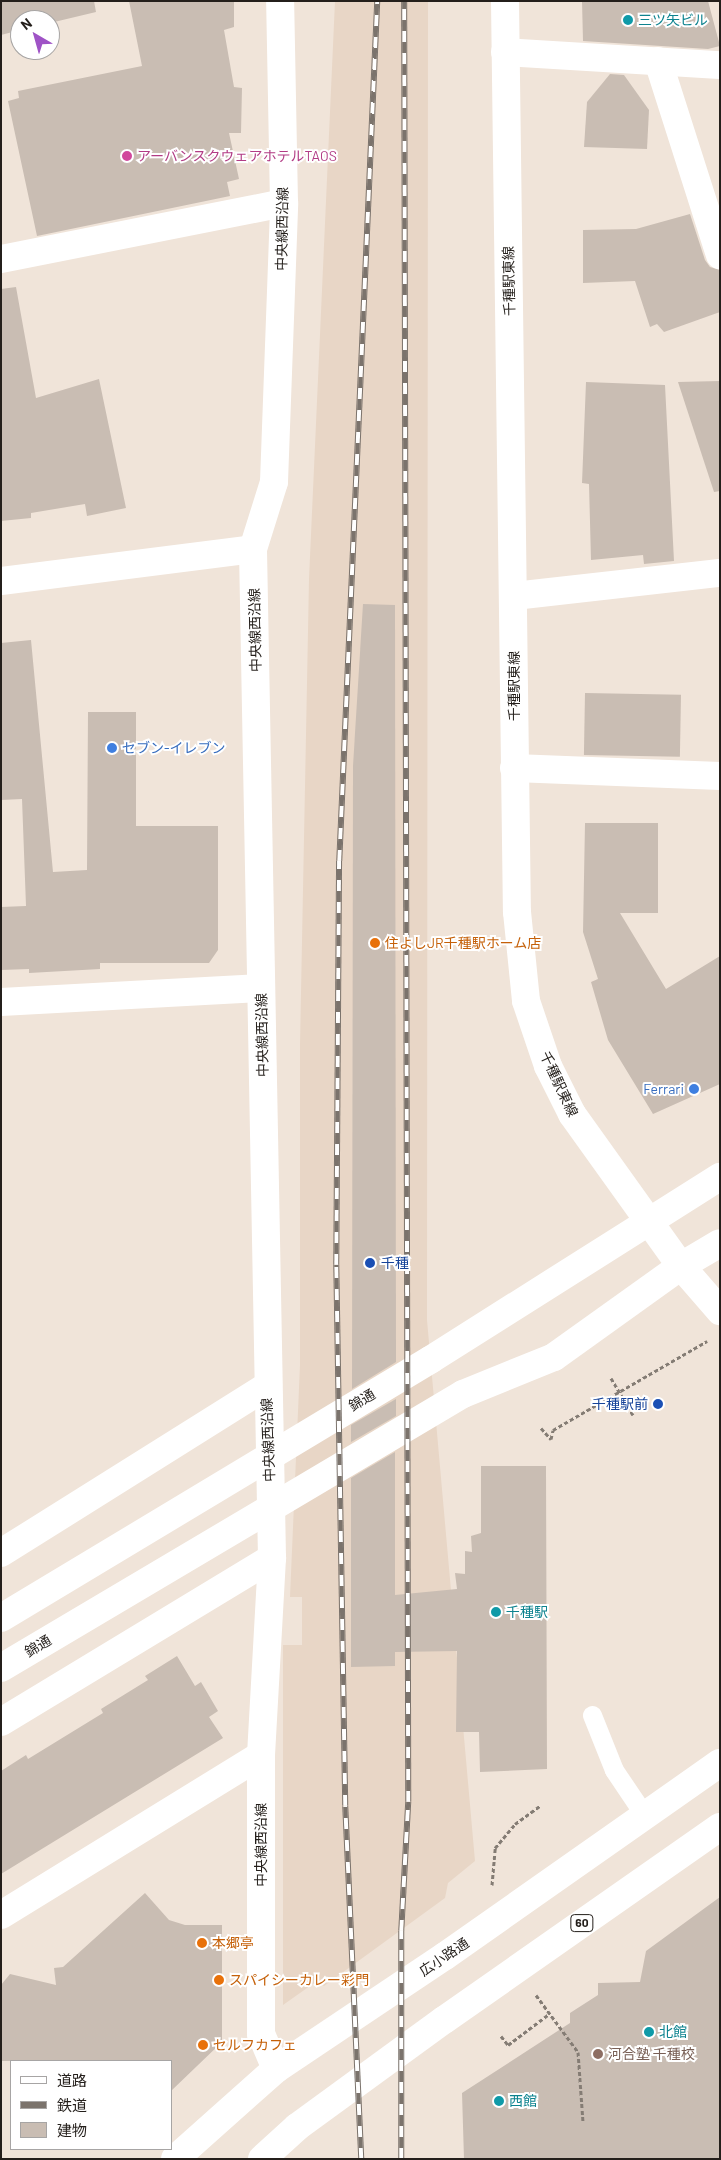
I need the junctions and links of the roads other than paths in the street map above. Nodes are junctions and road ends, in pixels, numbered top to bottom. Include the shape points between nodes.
1 (280, 1) edge
2 (505, 1) edge
3 (505, 52) junction
4 (658, 62) junction
5 (720, 65) edge
6 (284, 202) junction
7 (720, 255) edge
8 (1, 259) edge
9 (253, 549) junction
10 (720, 573) edge
11 (1, 581) edge
12 (514, 596) junction
13 (514, 768) junction
14 (720, 776) edge
15 (261, 988) junction
16 (1, 1002) edge
17 (720, 1177) edge
18 (648, 1222) junction
19 (720, 1243) edge
20 (681, 1266) junction
21 (720, 1311) edge
22 (267, 1386) junction
23 (1, 1553) edge
24 (272, 1558) junction
25 (1, 1618) edge
26 (1, 1668) edge
27 (592, 1715) dead end
28 (1, 1722) edge
29 (261, 1755) junction
30 (720, 1763) edge
31 (645, 1816) junction
32 (720, 1827) edge
33 (1, 1915) edge
34 (276, 2069) junction
35 (175, 2159) edge
36 (262, 2159) edge

1 - 6 street, 中央線西沿線
2 - 3 street, 千種駅東線
3 - 4 street
3 - 12 street, 千種駅東線
4 - 5 street
4 - 7 street
6 - 8 street
6 - 9 street, 中央線西沿線 via 274,482
9 - 11 street
9 - 15 street, 中央線西沿線
10 - 12 street
12 - 13 street, 千種駅東線
13 - 14 street
13 - 18 street, 千種駅東線 via 517,912 526,1001 548,1066 572,1114
15 - 16 street
15 - 22 street, 中央線西沿線
17 - 18 street, 錦通
18 - 20 street, 千種駅東線
18 - 25 street, 錦通 via 430,1360
19 - 20 street, 錦通
20 - 21 street, 千種駅東線
20 - 26 street, 錦通 via 554,1357 463,1394
22 - 23 street
22 - 24 street, 中央線西沿線
24 - 28 street
24 - 29 street, 中央線西沿線
27 - 31 lane via 614,1770
29 - 33 street
29 - 34 street, 中央線西沿線 via 261,2034
30 - 31 street, 広小路通
31 - 34 street, 広小路通
32 - 36 street, 60 via 444,2020 330,2103
34 - 35 street, 広小路通

